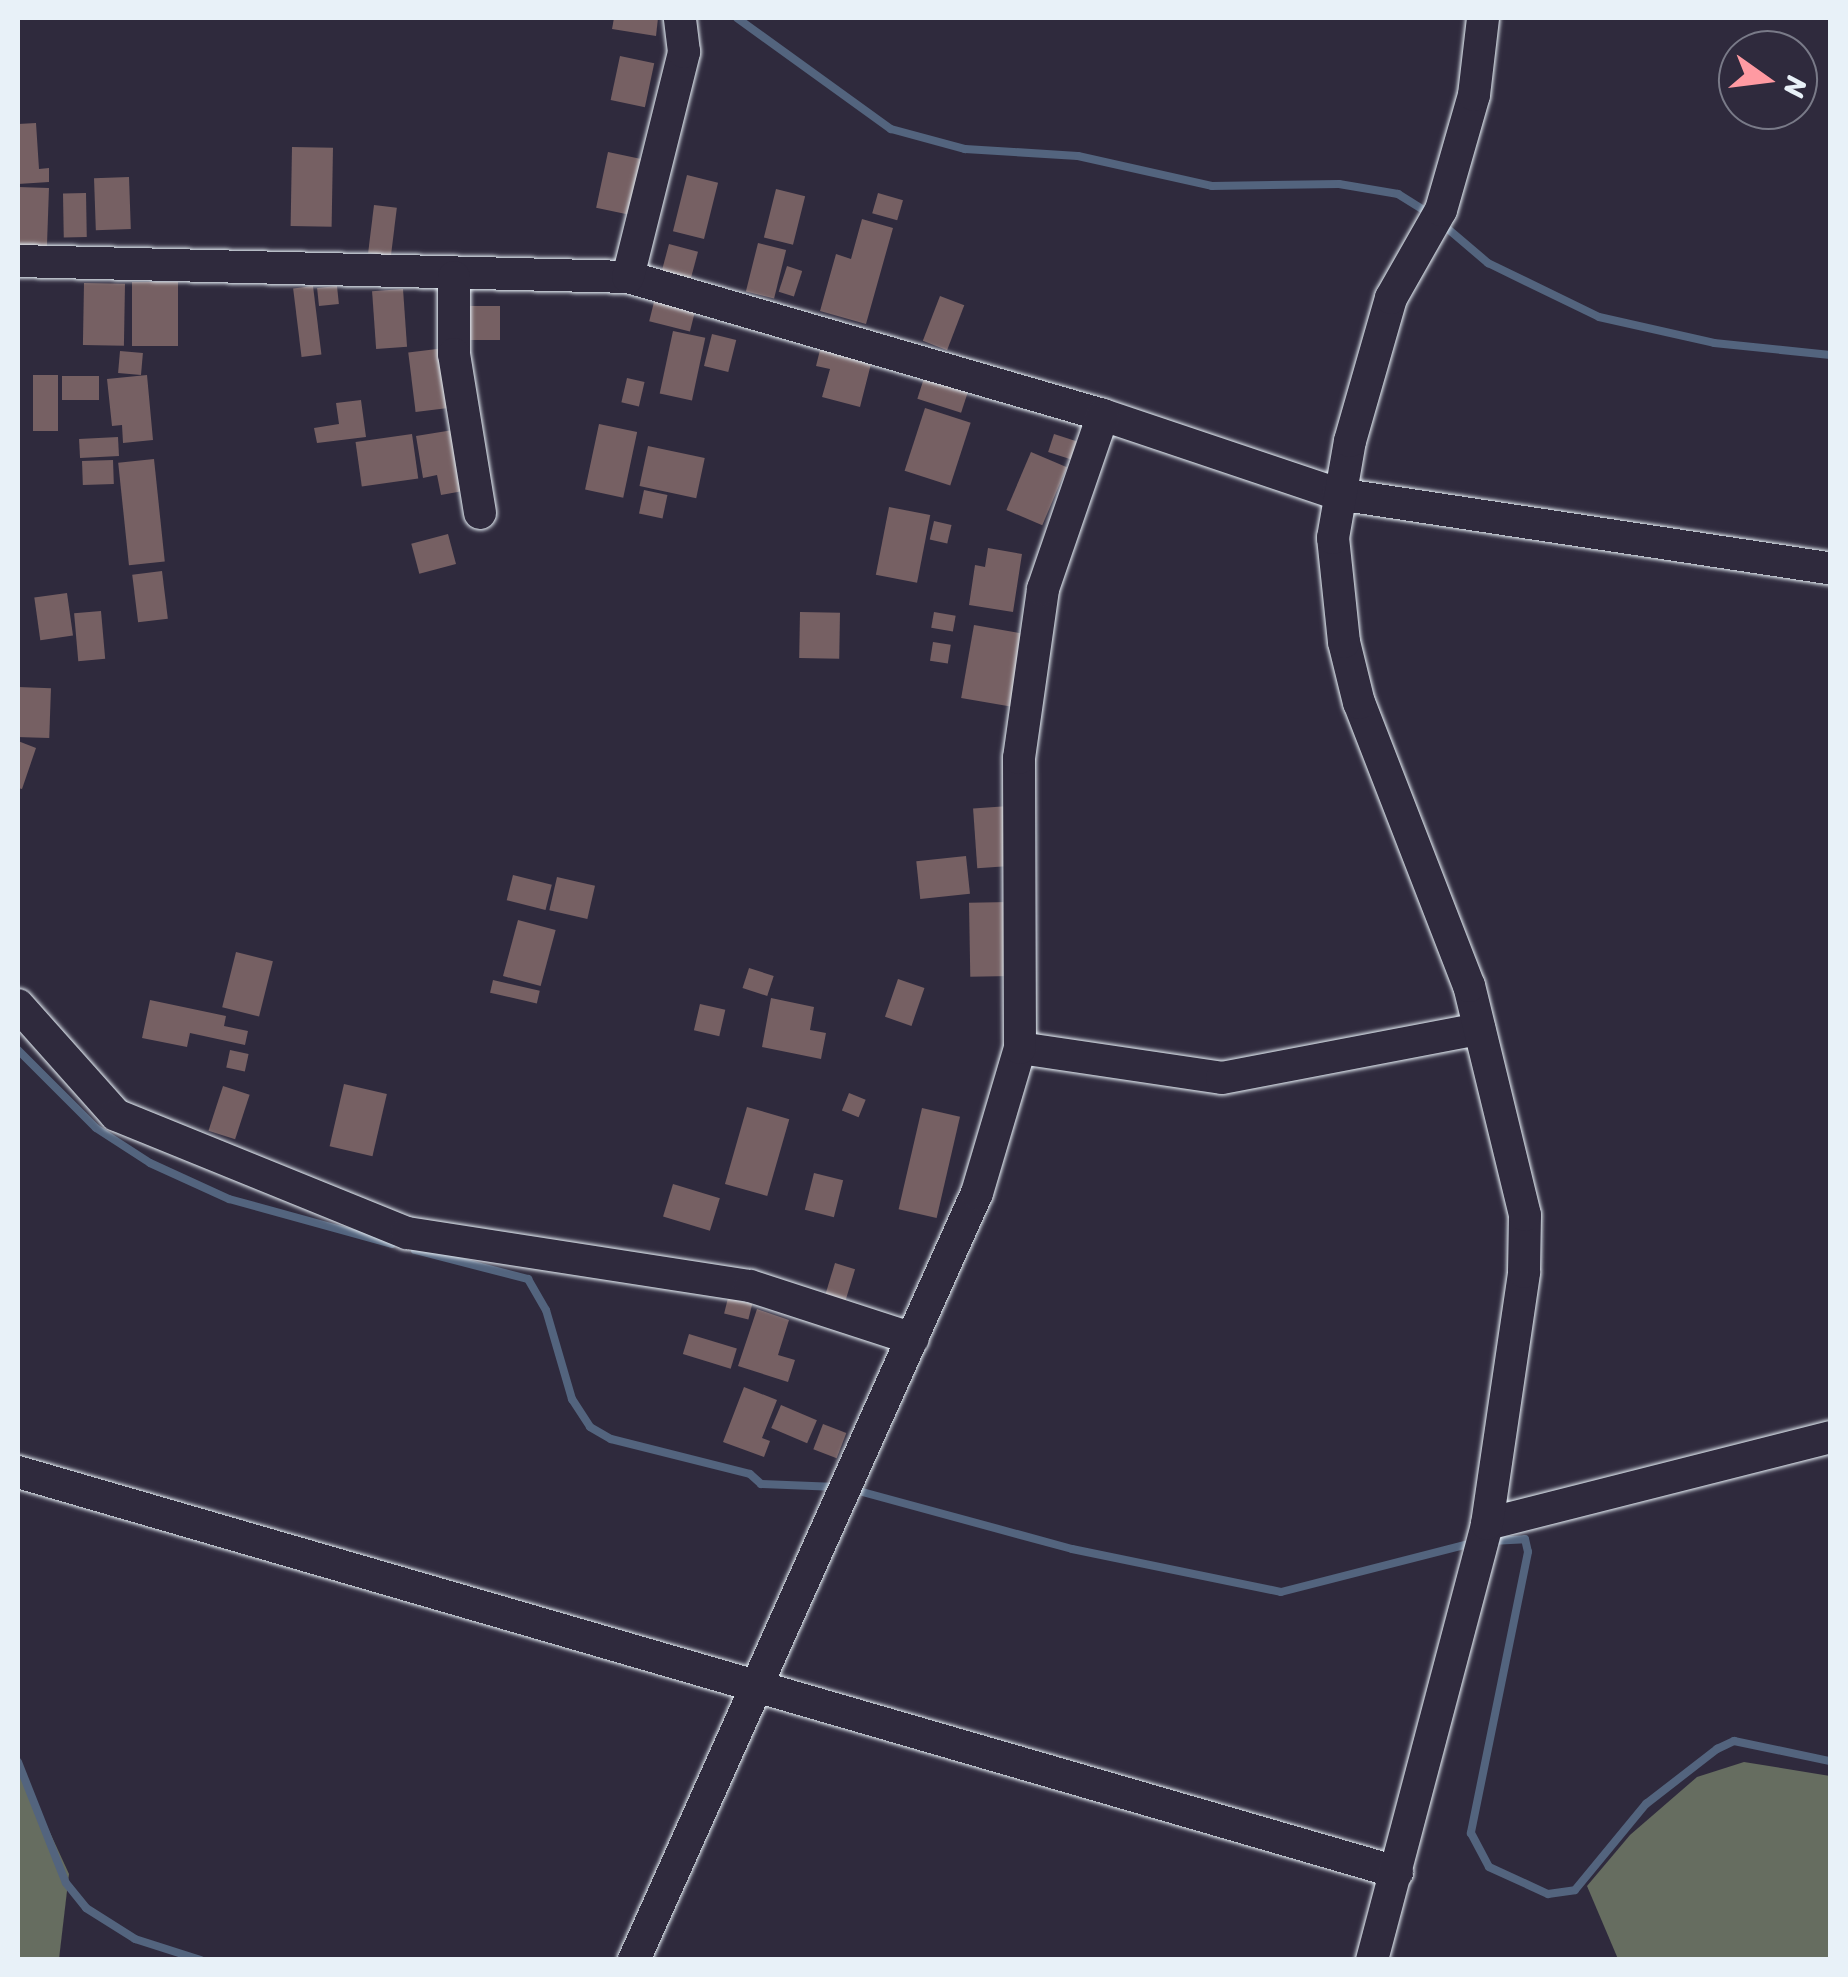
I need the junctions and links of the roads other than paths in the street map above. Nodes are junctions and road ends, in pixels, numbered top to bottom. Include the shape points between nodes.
1 (680, 18) edge
2 (1483, 18) edge
3 (18, 261) edge
4 (454, 277) junction
5 (628, 278) junction
6 (1103, 415) junction
7 (1338, 494) junction
8 (480, 513) dead end
9 (1830, 568) edge
10 (18, 1005) edge
11 (1479, 1029) junction
12 (1020, 1048) junction
13 (912, 1339) junction
14 (1830, 1438) edge
15 (18, 1472) edge
16 (1487, 1524) junction
17 (756, 1684) junction
18 (1397, 1872) junction
19 (634, 1960) edge
20 (1372, 1960) edge

1 - 5 street via 684,52
2 - 7 street via 1474,95 1441,210 1391,298
3 - 4 street
4 - 5 street
4 - 8 street via 454,354
5 - 6 street
6 - 7 street
6 - 12 street via 1042,589 1019,758
7 - 9 street
7 - 11 street via 1334,574 1360,703 1462,966
10 - 13 street via 116,1114 407,1233 750,1286
11 - 12 street via 1222,1078
11 - 16 street via 1525,1215 1524,1272
12 - 13 street via 978,1193
13 - 17 street
14 - 16 street
15 - 17 street
16 - 18 street
17 - 18 street
17 - 19 street
18 - 20 street

